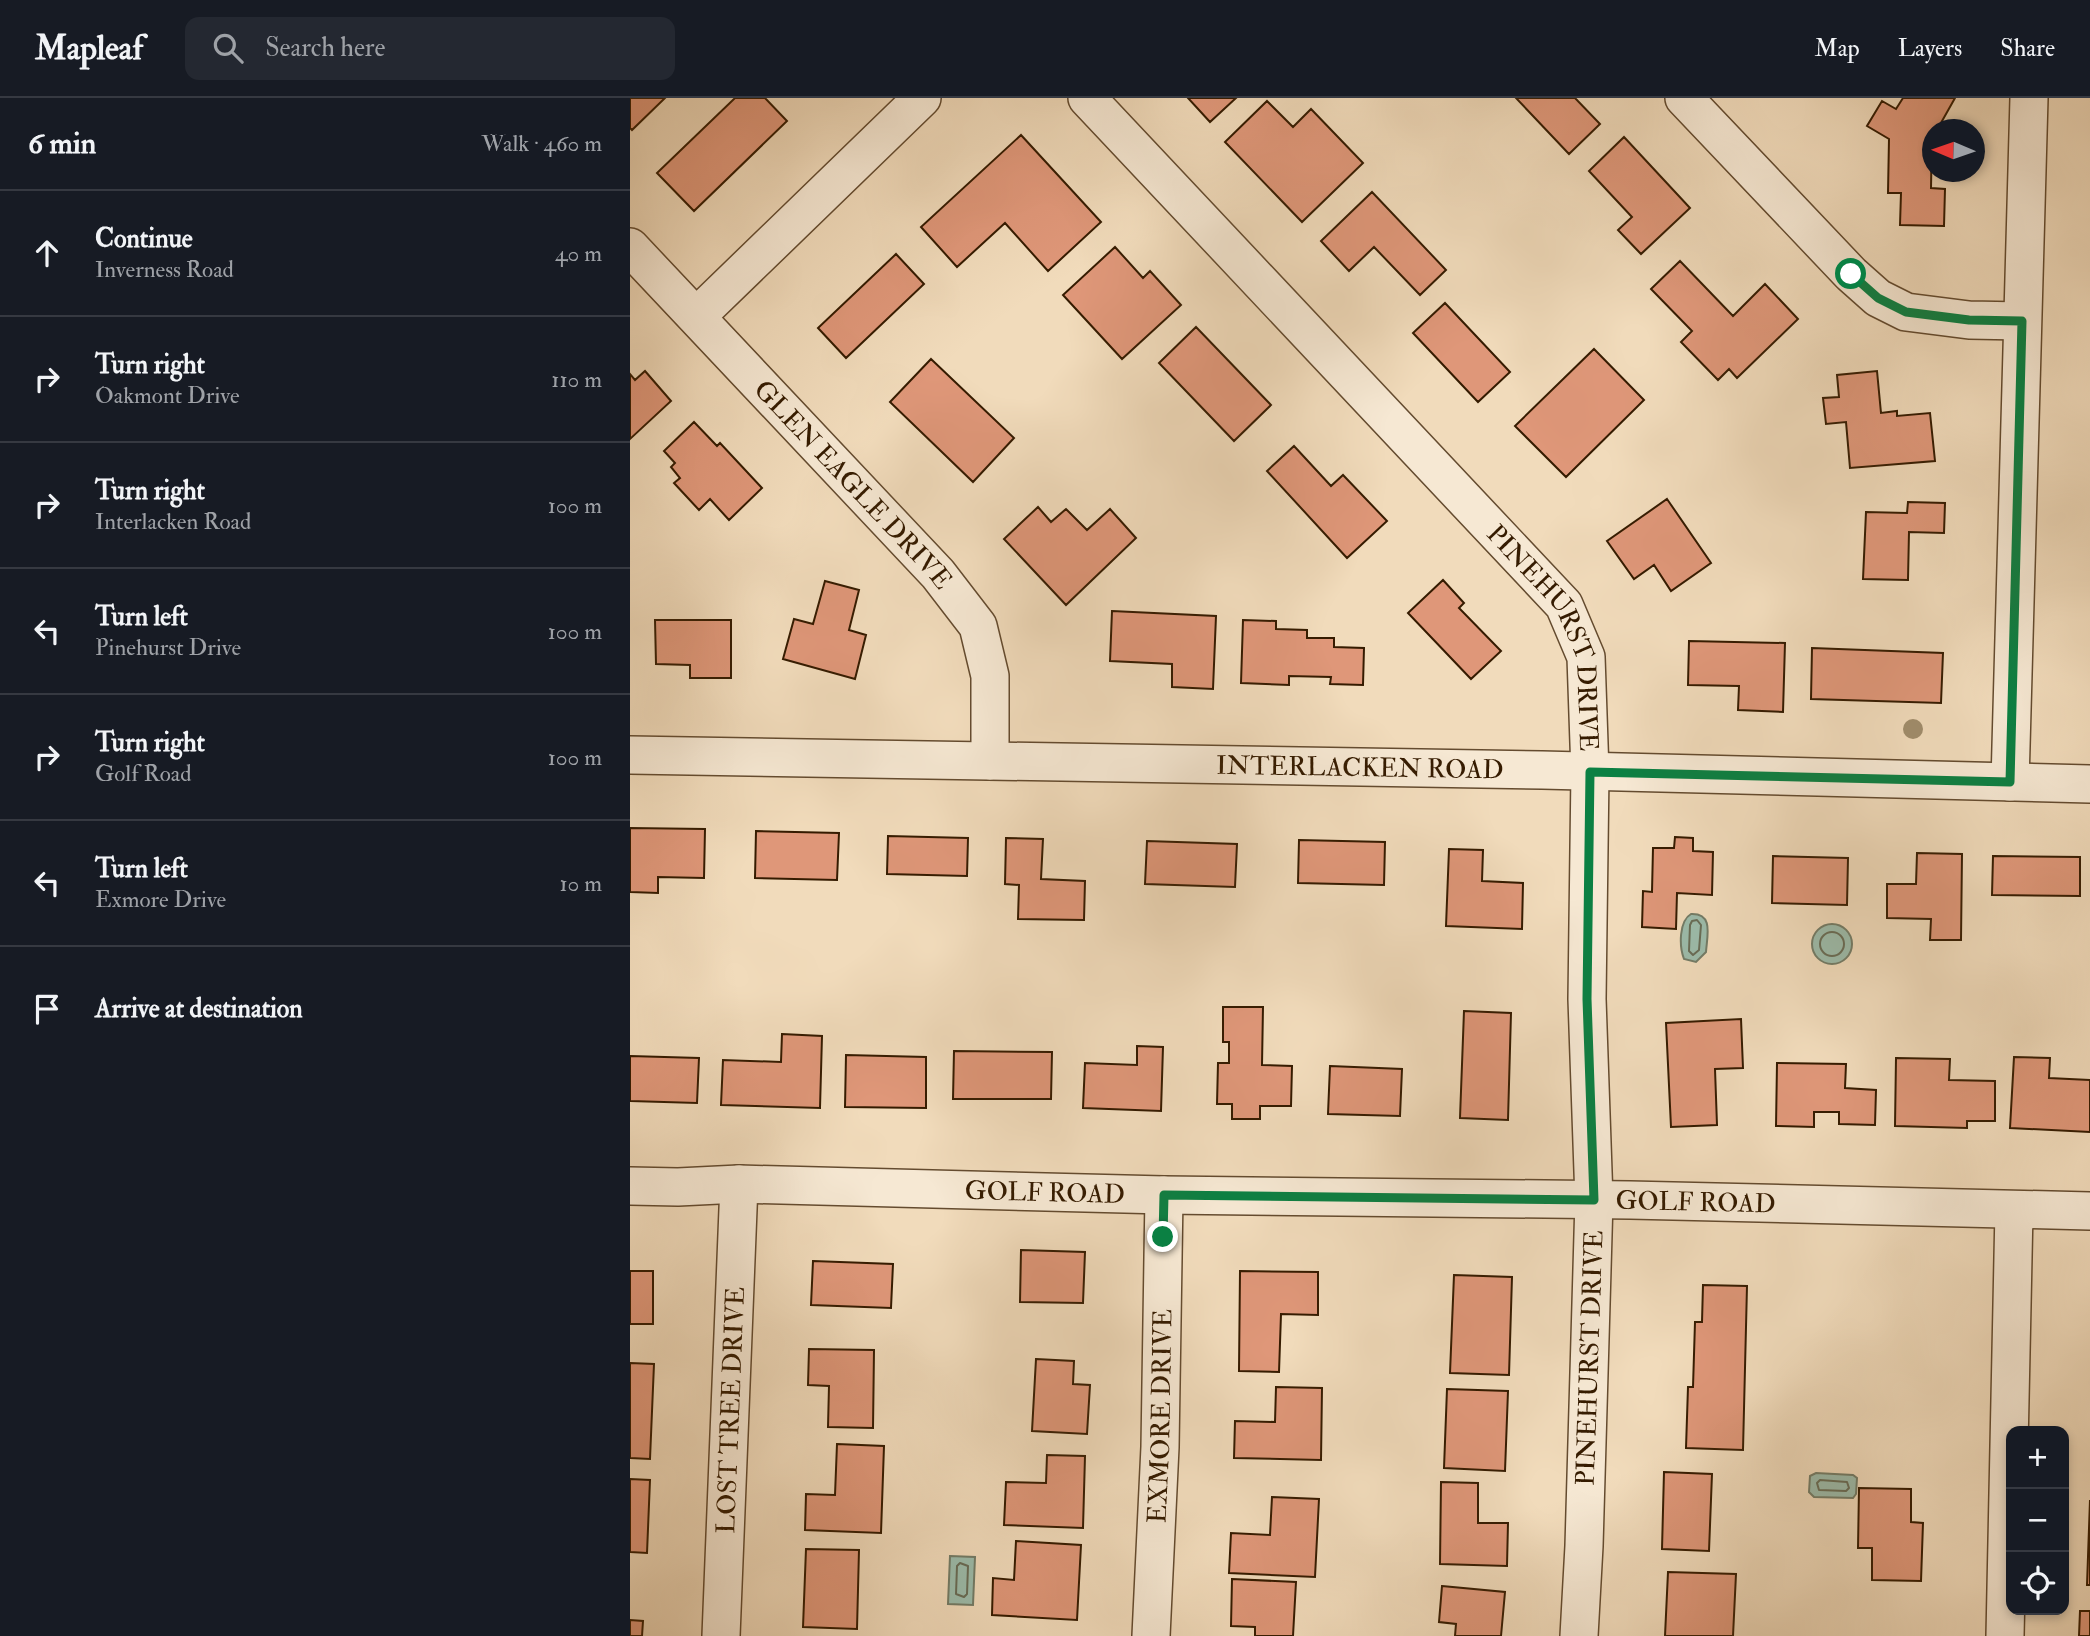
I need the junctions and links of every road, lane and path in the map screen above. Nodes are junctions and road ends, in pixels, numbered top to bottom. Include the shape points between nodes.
1 (922, 98) edge
2 (1087, 98) edge
3 (1684, 98) edge
4 (2029, 98) edge
5 (630, 247) edge
6 (697, 316) junction
7 (2022, 321) junction
8 (630, 755) edge
9 (990, 761) junction
10 (1590, 772) junction
11 (2010, 782) junction
12 (2090, 784) edge
13 (739, 1184) junction
14 (630, 1186) edge
15 (1164, 1195) junction
16 (1594, 1200) junction
17 (2014, 1210) junction
18 (2090, 1212) edge
19 (721, 1636) edge
20 (1151, 1636) edge
21 (1579, 1636) edge
22 (2004, 1636) edge

1 - 6 street
2 - 10 street, PINEHURST DRIVE via 1564,605 1586,657
3 - 7 street via 1878,298 1906,312
4 - 7 street
5 - 6 street, GLEN EAGLE DRIVE
6 - 9 street, GLEN EAGLE DRIVE via 938,574 978,626 990,676
7 - 11 street
8 - 9 street, INTERLACKEN ROAD
9 - 10 street, INTERLACKEN ROAD
10 - 11 street, INTERLACKEN ROAD
10 - 16 street, PINEHURST DRIVE via 1587,999
11 - 12 street, INTERLACKEN ROAD
13 - 14 street, GOLF ROAD
13 - 15 street, GOLF ROAD
13 - 19 street, LOST TREE DRIVE
15 - 16 street, GOLF ROAD
15 - 20 street, EXMORE DRIVE
16 - 17 street, GOLF ROAD
16 - 21 street, PINEHURST DRIVE
17 - 18 street, GOLF ROAD
17 - 22 street

